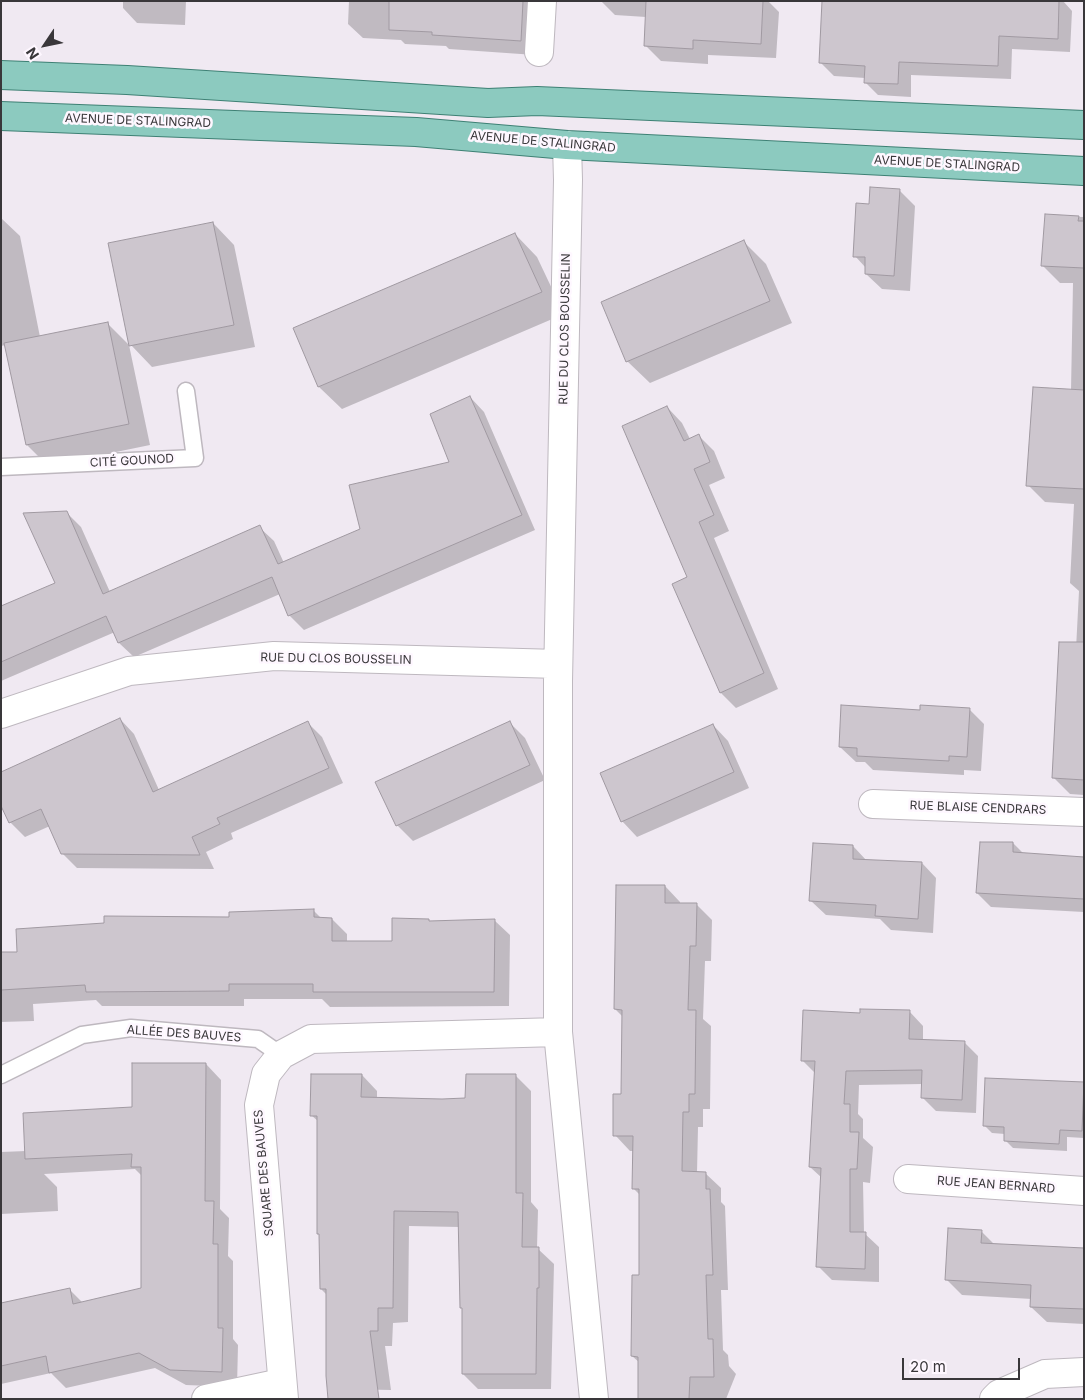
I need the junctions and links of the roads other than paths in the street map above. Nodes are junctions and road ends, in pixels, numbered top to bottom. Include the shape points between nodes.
1 (542, 1) edge
2 (539, 52) dead end
3 (1, 75) edge
4 (1, 116) edge
5 (1084, 125) edge
6 (567, 145) junction
7 (1084, 171) edge
8 (186, 391) dead end
9 (1, 466) edge
10 (558, 664) junction
11 (1, 714) edge
12 (873, 804) dead end
13 (1084, 812) edge
14 (558, 1032) junction
15 (281, 1055) junction
16 (1, 1075) edge
17 (908, 1179) dead end
18 (1084, 1191) edge
19 (1084, 1372) edge
20 (282, 1391) edge
21 (206, 1399) edge
22 (594, 1399) edge
23 (994, 1399) edge

1 - 2 street
3 - 5 main road via 488,103 537,100
4 - 6 main road, AVENUE DE STALINGRAD via 416,132
6 - 7 main road, AVENUE DE STALINGRAD
6 - 10 street, RUE DU CLOS BOUSSELIN
8 - 9 lane, CITÉ GOUNOD via 196,458
10 - 11 street, RUE DU CLOS BOUSSELIN via 274,656 129,671
10 - 14 street, RUE DU CLOS BOUSSELIN
12 - 13 street, RUE BLAISE CENDRARS
14 - 15 street, SQUARE DES BAUVES via 311,1039
14 - 22 street
15 - 16 lane, ALLÉE DES BAUVES via 258,1039 131,1028 82,1035
15 - 20 street, SQUARE DES BAUVES via 266,1074 259,1104
17 - 18 street, RUE JEAN BERNARD
19 - 23 street via 1045,1374
20 - 21 street

